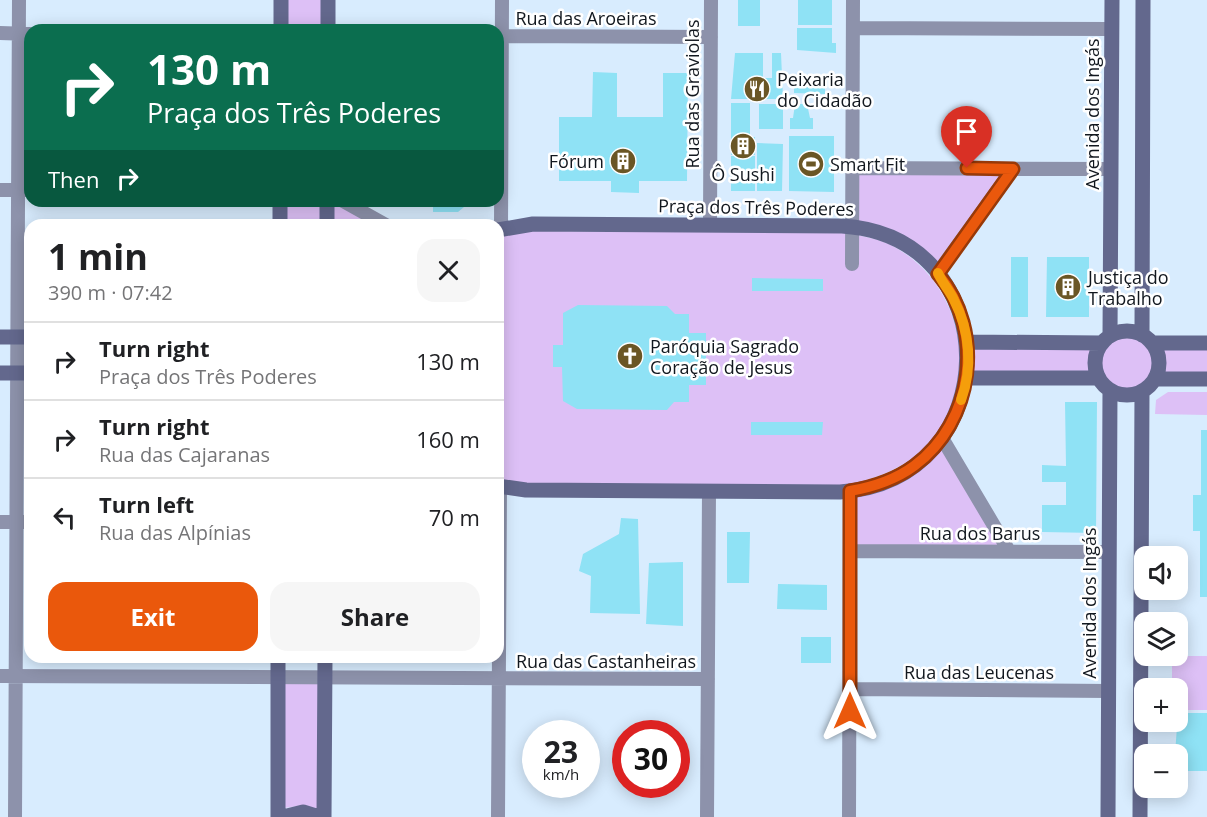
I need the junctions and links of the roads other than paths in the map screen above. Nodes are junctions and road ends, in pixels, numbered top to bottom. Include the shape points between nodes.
1 (19, 0) edge
2 (281, 0) edge
3 (328, 0) edge
4 (502, 0) edge
5 (711, 0) edge
6 (853, 0) edge
7 (1112, 0) edge
8 (1143, 0) edge
9 (281, 24) edge
10 (328, 24) edge
11 (501, 24) edge
12 (853, 28) junction
13 (1111, 29) junction
14 (0, 33) edge
15 (24, 34) edge
16 (504, 36) edge
17 (711, 37) junction
18 (852, 168) junction
19 (1013, 169) junction
20 (1111, 169) junction
21 (0, 190) edge
22 (24, 190) edge
23 (354, 207) edge
24 (376, 219) edge
25 (710, 225) junction
26 (852, 226) junction
27 (504, 228) edge
28 (852, 264) dead end
29 (938, 274) junction
30 (0, 337) edge
31 (24, 337) edge
32 (1106, 339) junction
33 (1147, 339) junction
34 (967, 342) junction
35 (1207, 343) edge
36 (0, 373) edge
37 (24, 373) edge
38 (967, 378) junction
39 (1099, 378) junction
40 (1155, 379) junction
41 (1207, 379) edge
42 (1110, 390) junction
43 (1142, 391) junction
44 (942, 438) junction
45 (504, 487) edge
46 (709, 491) junction
47 (850, 491) junction
48 (0, 522) edge
49 (23, 522) edge
50 (850, 551) junction
51 (1009, 551) junction
52 (1109, 552) junction
53 (278, 663) edge
54 (325, 663) edge
55 (499, 663) edge
56 (0, 676) edge
57 (16, 676) junction
58 (278, 677) junction
59 (325, 678) junction
60 (499, 678) junction
61 (708, 679) junction
62 (850, 690) junction
63 (1108, 691) junction
64 (15, 817) edge
65 (278, 817) edge
66 (283, 817) edge
67 (319, 817) edge
68 (324, 817) edge
69 (498, 817) edge
70 (707, 817) edge
71 (849, 817) edge
72 (1108, 817) edge
73 (1140, 817) edge

1 - 15 street
2 - 9 street
3 - 10 street
4 - 11 street
5 - 17 street, Rua das Graviolas
6 - 12 street
7 - 13 street, Avenida dos Ingás
8 - 33 street
12 - 13 street
12 - 18 street
13 - 20 street, Avenida dos Ingás
14 - 15 street
15 - 22 street
16 - 17 street, Rua das Aroeiras
17 - 25 street, Rua das Graviolas
18 - 19 street
18 - 26 street
19 - 20 street
19 - 29 street
20 - 32 street, Avenida dos Ingás
21 - 22 street
22 - 31 street
23 - 24 street
25 - 26 street, Praça dos Três Poderes
25 - 27 street, Praça dos Três Poderes via 533,224
26 - 28 street
26 - 29 street, Praça dos Três Poderes via 902,243
29 - 34 street, Praça dos Três Poderes via 958,308
30 - 31 street
31 - 37 street
32 - 33 street via 1125,331
32 - 34 street
32 - 39 street via 1095,361
33 - 35 street
33 - 40 street via 1159,360
34 - 38 street, Praça dos Três Poderes
36 - 37 street
37 - 49 street
38 - 39 street
38 - 44 street, Praça dos Três Poderes via 958,410
39 - 42 street
40 - 41 street
40 - 43 street
42 - 43 street via 1125,395
42 - 52 street, Avenida dos Ingás
43 - 73 street
44 - 47 street, Praça dos Três Poderes via 900,475
44 - 51 street
45 - 46 street, Praça dos Três Poderes
46 - 47 street, Praça dos Três Poderes
46 - 61 street
47 - 50 street
48 - 49 street
49 - 57 street
50 - 51 street, Rua dos Barus
50 - 62 street
51 - 52 street, Rua dos Barus
52 - 63 street, Avenida dos Ingás
53 - 58 street
54 - 59 street
55 - 60 street
56 - 57 street, Rua das Castanheiras
57 - 58 street, Rua das Castanheiras
57 - 64 street
58 - 59 street, Rua das Castanheiras
58 - 65 street
59 - 60 street, Rua das Castanheiras
59 - 68 street
60 - 61 street, Rua das Castanheiras
60 - 69 street
61 - 70 street
62 - 63 street, Rua das Leucenas
62 - 71 street
63 - 72 street, Avenida dos Ingás
66 - 67 street via 303,812

